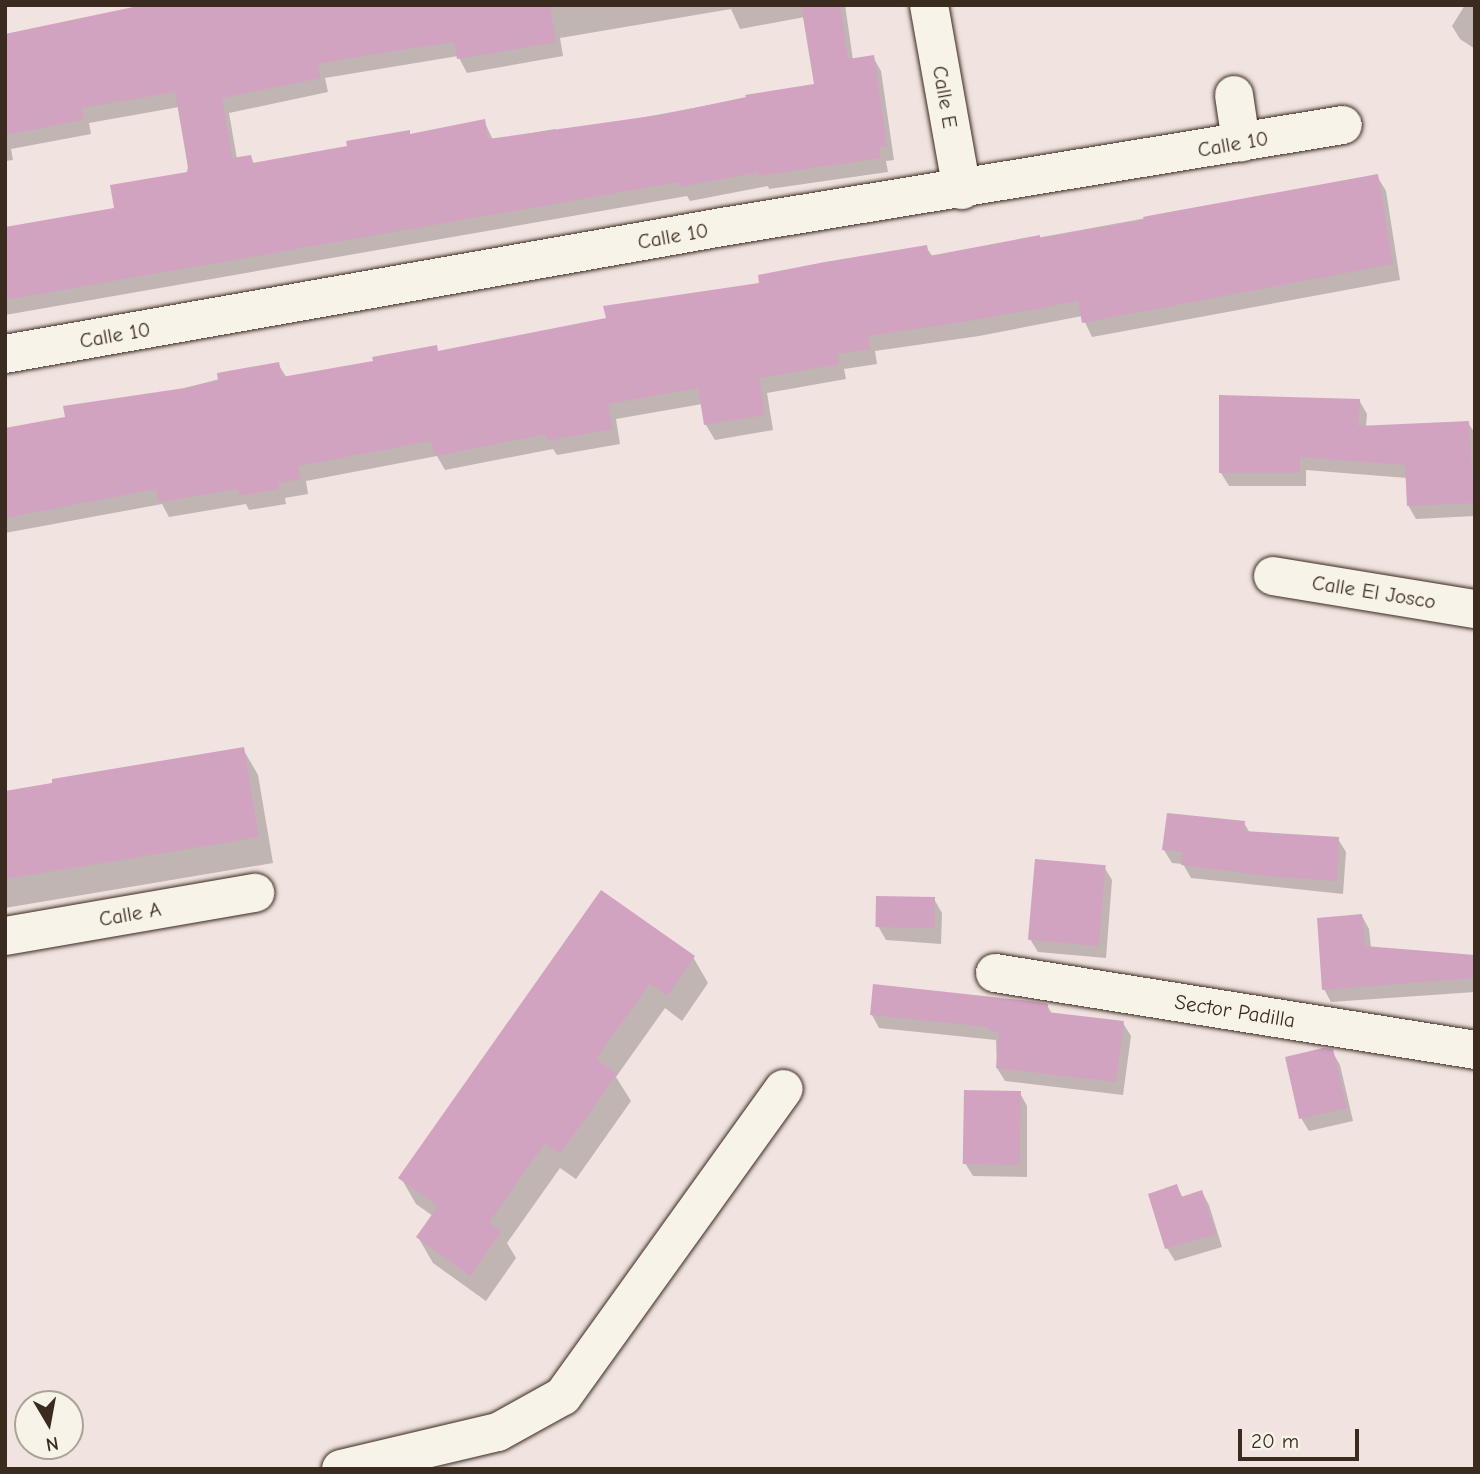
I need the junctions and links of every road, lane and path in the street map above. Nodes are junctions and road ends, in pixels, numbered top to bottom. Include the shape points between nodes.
1 (929, 5) edge
2 (1234, 95) dead end
3 (1343, 125) dead end
4 (1241, 142) junction
5 (962, 190) junction
6 (5, 354) edge
7 (1273, 576) dead end
8 (1475, 608) edge
9 (255, 893) dead end
10 (5, 936) edge
11 (995, 972) dead end
12 (1475, 1050) edge
13 (784, 1088) dead end
14 (341, 1469) edge

1 - 5 street, Calle E
2 - 4 street
3 - 4 street, Calle 10
4 - 5 street, Calle 10
5 - 6 street, Calle 10 via 722,227
7 - 8 street, Calle El Josco
9 - 10 street, Calle A
11 - 12 street, Sector Padilla
13 - 14 street via 563,1396 498,1432

